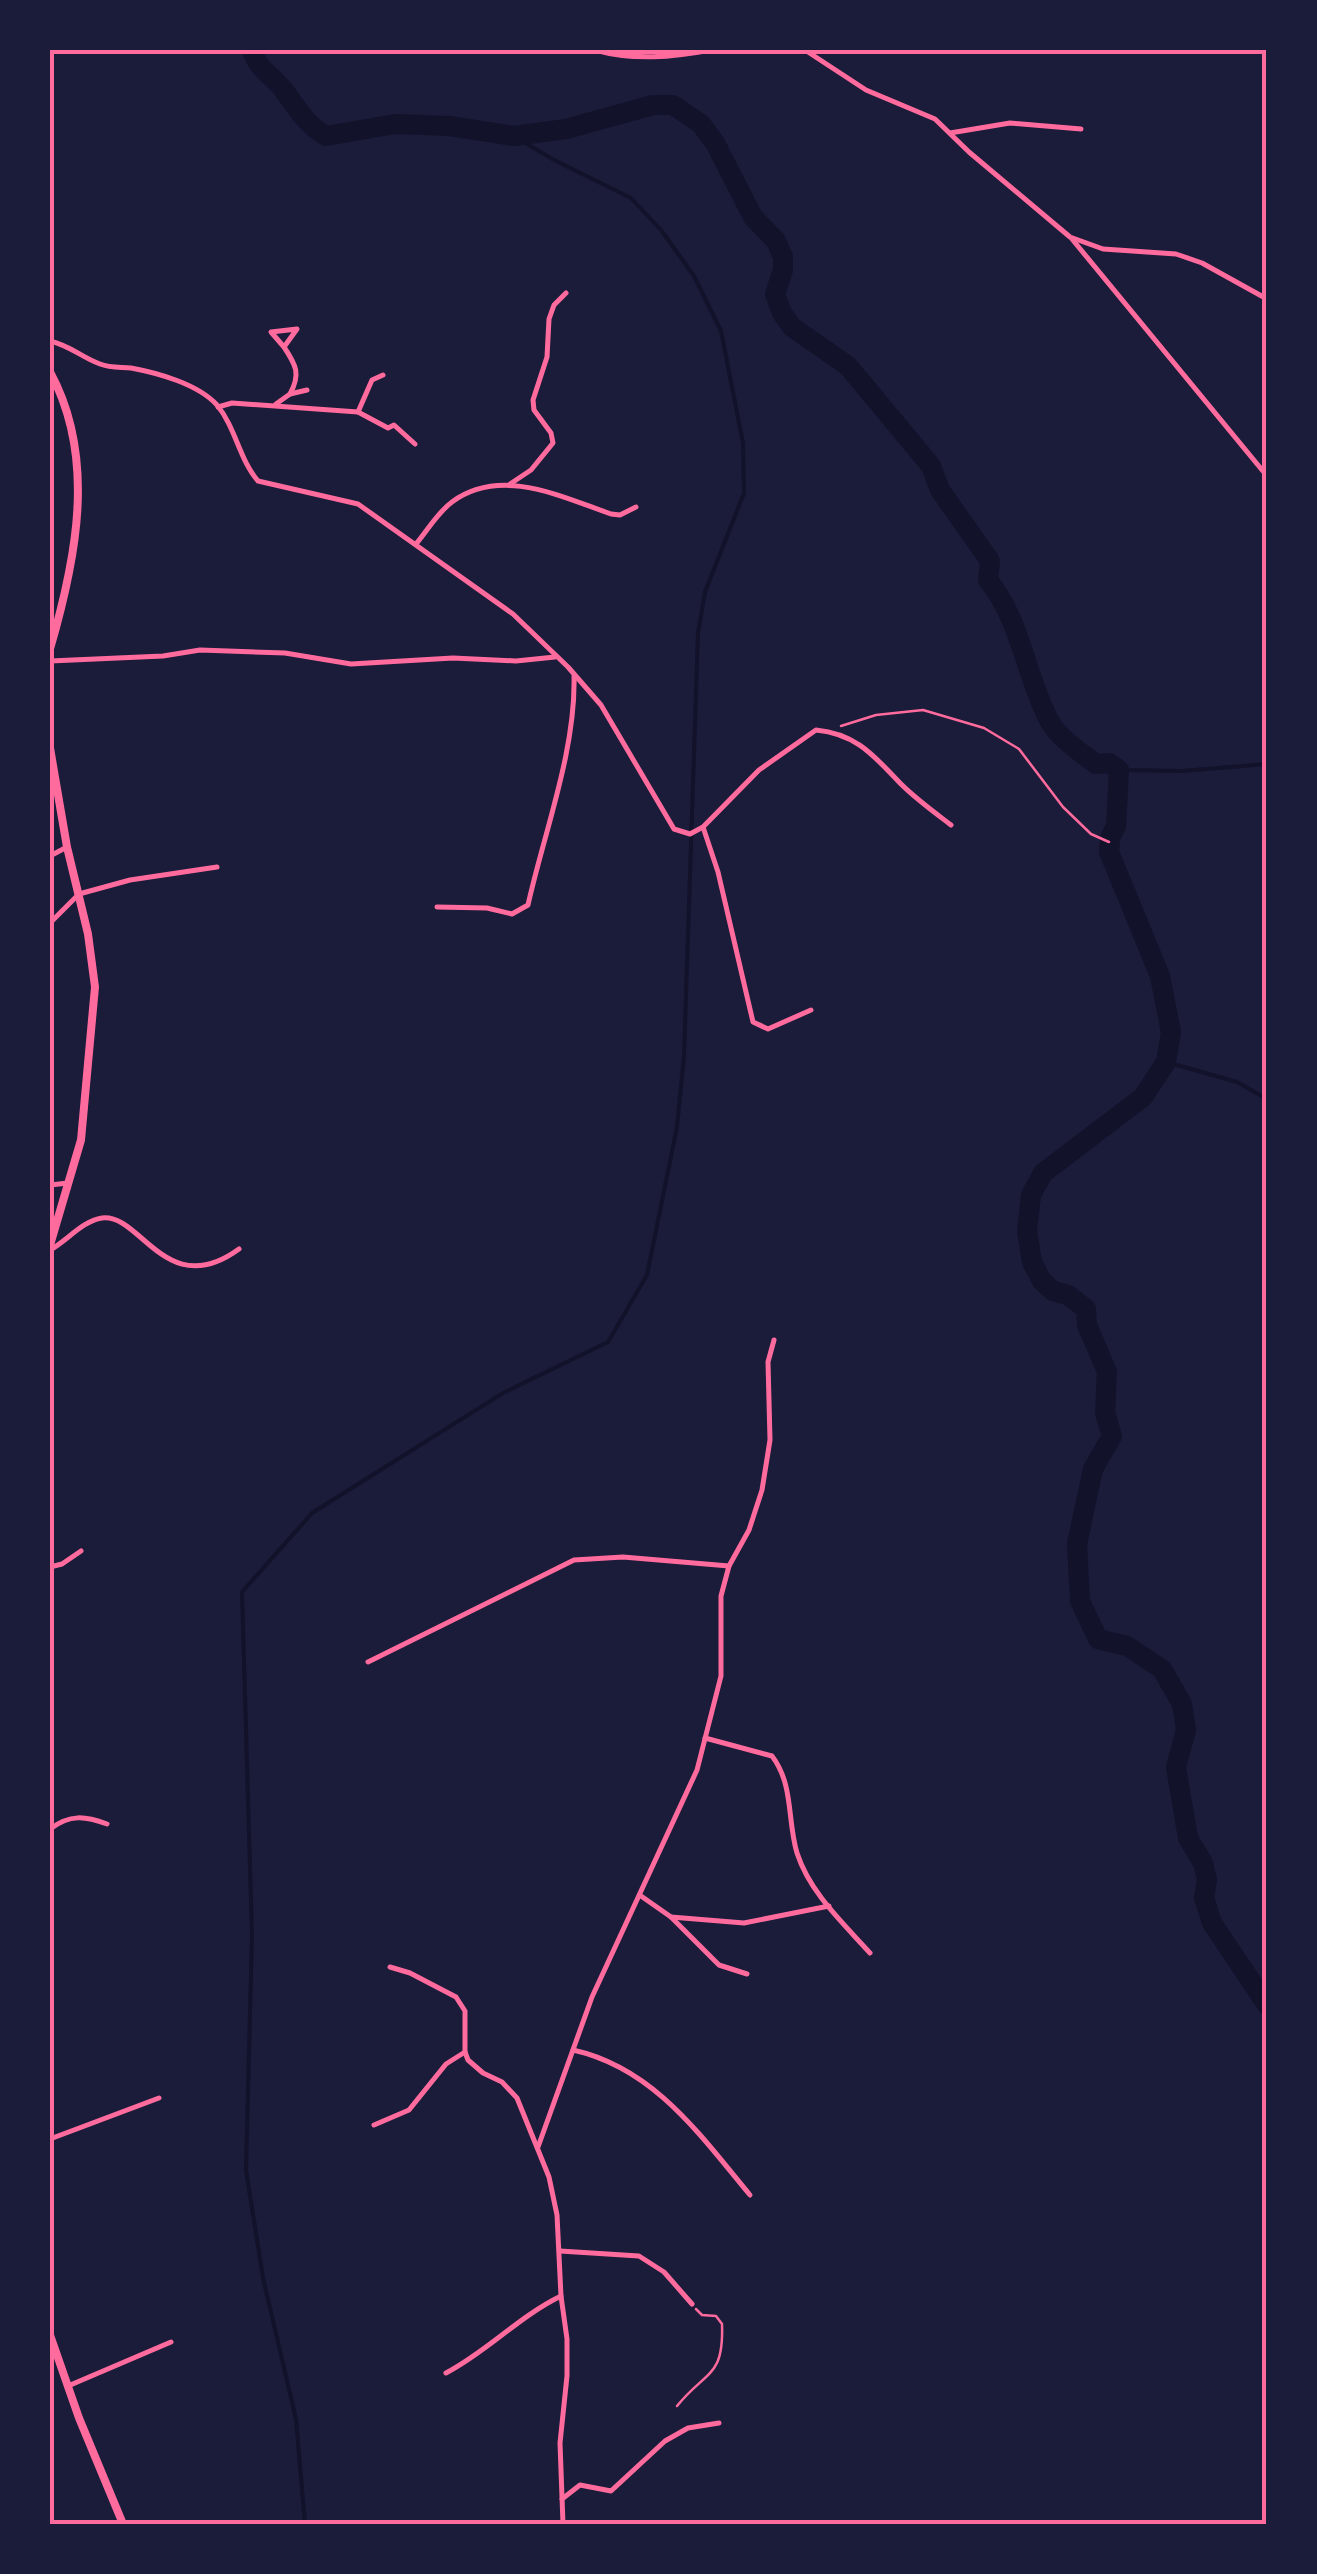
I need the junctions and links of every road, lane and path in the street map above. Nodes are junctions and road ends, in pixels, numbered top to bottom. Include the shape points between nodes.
1 (595, 50) edge
2 (712, 50) edge
3 (805, 50) edge
4 (1082, 128) dead end
5 (950, 133) junction
6 (1070, 236) junction
7 (566, 293) dead end
8 (1267, 300) edge
9 (50, 342) edge
10 (284, 348) junction
11 (50, 372) edge
12 (383, 375) dead end
13 (308, 390) dead end
14 (290, 394) junction
15 (274, 406) junction
16 (218, 407) junction
17 (358, 412) junction
18 (415, 444) dead end
19 (1267, 476) edge
20 (507, 486) junction
21 (636, 507) dead end
22 (416, 544) junction
23 (50, 649) edge
24 (557, 656) junction
25 (50, 662) edge
26 (574, 672) junction
27 (825, 731) junction
28 (50, 748) edge
29 (52, 774) edge
30 (950, 825) dead end
31 (704, 827) junction
32 (1108, 842) dead end
33 (67, 847) junction
34 (50, 856) edge
35 (217, 867) dead end
36 (79, 894) junction
37 (438, 907) dead end
38 (50, 924) edge
39 (811, 1010) dead end
40 (68, 1183) junction
41 (50, 1185) edge
42 (50, 1248) edge
43 (239, 1249) dead end
44 (774, 1340) dead end
45 (82, 1552) dead end
46 (730, 1566) junction
47 (50, 1567) edge
48 (368, 1662) dead end
49 (705, 1738) junction
50 (107, 1824) dead end
51 (50, 1829) edge
52 (641, 1896) junction
53 (829, 1906) junction
54 (671, 1917) junction
55 (870, 1953) dead end
56 (390, 1967) dead end
57 (747, 1974) dead end
58 (573, 2050) junction
59 (465, 2052) junction
60 (160, 2098) dead end
61 (374, 2125) dead end
62 (50, 2139) edge
63 (538, 2148) junction
64 (750, 2195) dead end
65 (560, 2252) junction
66 (561, 2296) junction
67 (692, 2304) joint
68 (50, 2335) edge
69 (171, 2342) dead end
70 (446, 2374) dead end
71 (68, 2386) junction
72 (677, 2406) dead end
73 (719, 2423) dead end
74 (562, 2499) junction
75 (123, 2524) edge
76 (563, 2524) edge

1 - 2 street via 628,57
3 - 5 street
4 - 5 street via 1010,123
5 - 6 street
6 - 8 street via 1103,248 1176,254
6 - 19 street
7 - 20 street via 549,319 547,357 533,400 553,443
9 - 16 street via 98,364 179,382
10 - 10 street via 291,338 298,329 271,332
10 - 14 street via 297,366
11 - 23 street via 70,422 78,484 68,587
12 - 17 street via 372,380
13 - 14 street
14 - 15 street
15 - 16 street
15 - 17 street
16 - 22 street via 258,481 358,504
17 - 18 street via 394,425
20 - 21 street via 554,492 610,514
20 - 22 street via 451,503
22 - 24 street
24 - 25 street via 351,664 200,650
24 - 26 street
26 - 31 street via 601,705 674,829 690,834
26 - 37 street via 565,750 528,905 512,914
27 - 30 street via 870,749
27 - 31 street via 809,734 759,770
27 - 32 path via 923,710 984,728 1019,750 1063,808
28 - 29 street
29 - 33 street
31 - 39 street via 753,1022 768,1029
33 - 34 street
33 - 36 street
35 - 36 street
36 - 38 street
36 - 40 street via 95,987 80,1140
40 - 41 street
40 - 42 street
42 - 43 street via 100,1218 123,1223 170,1261 206,1264
44 - 46 street via 762,1490
45 - 47 street
46 - 48 street via 574,1560
46 - 49 street via 721,1596 721,1676
49 - 52 street via 685,1801
49 - 53 street via 762,1752 778,1764 797,1854
50 - 51 street via 78,1817
52 - 54 street
52 - 58 street
53 - 54 street via 744,1923
53 - 55 street
54 - 57 street via 719,1965
56 - 59 street via 456,1997 465,2011
58 - 63 street
58 - 64 street via 614,2064 662,2094
59 - 61 street via 446,2064 409,2110
59 - 63 street via 472,2065 517,2098
60 - 62 street
63 - 65 street
65 - 66 street
65 - 67 street via 639,2256
66 - 70 street
66 - 74 street via 567,2339
67 - 72 path via 702,2315 716,2316 723,2340 712,2375
68 - 71 street
69 - 71 street
71 - 75 street
73 - 74 street via 688,2428 665,2441 611,2491 580,2486
74 - 76 street

